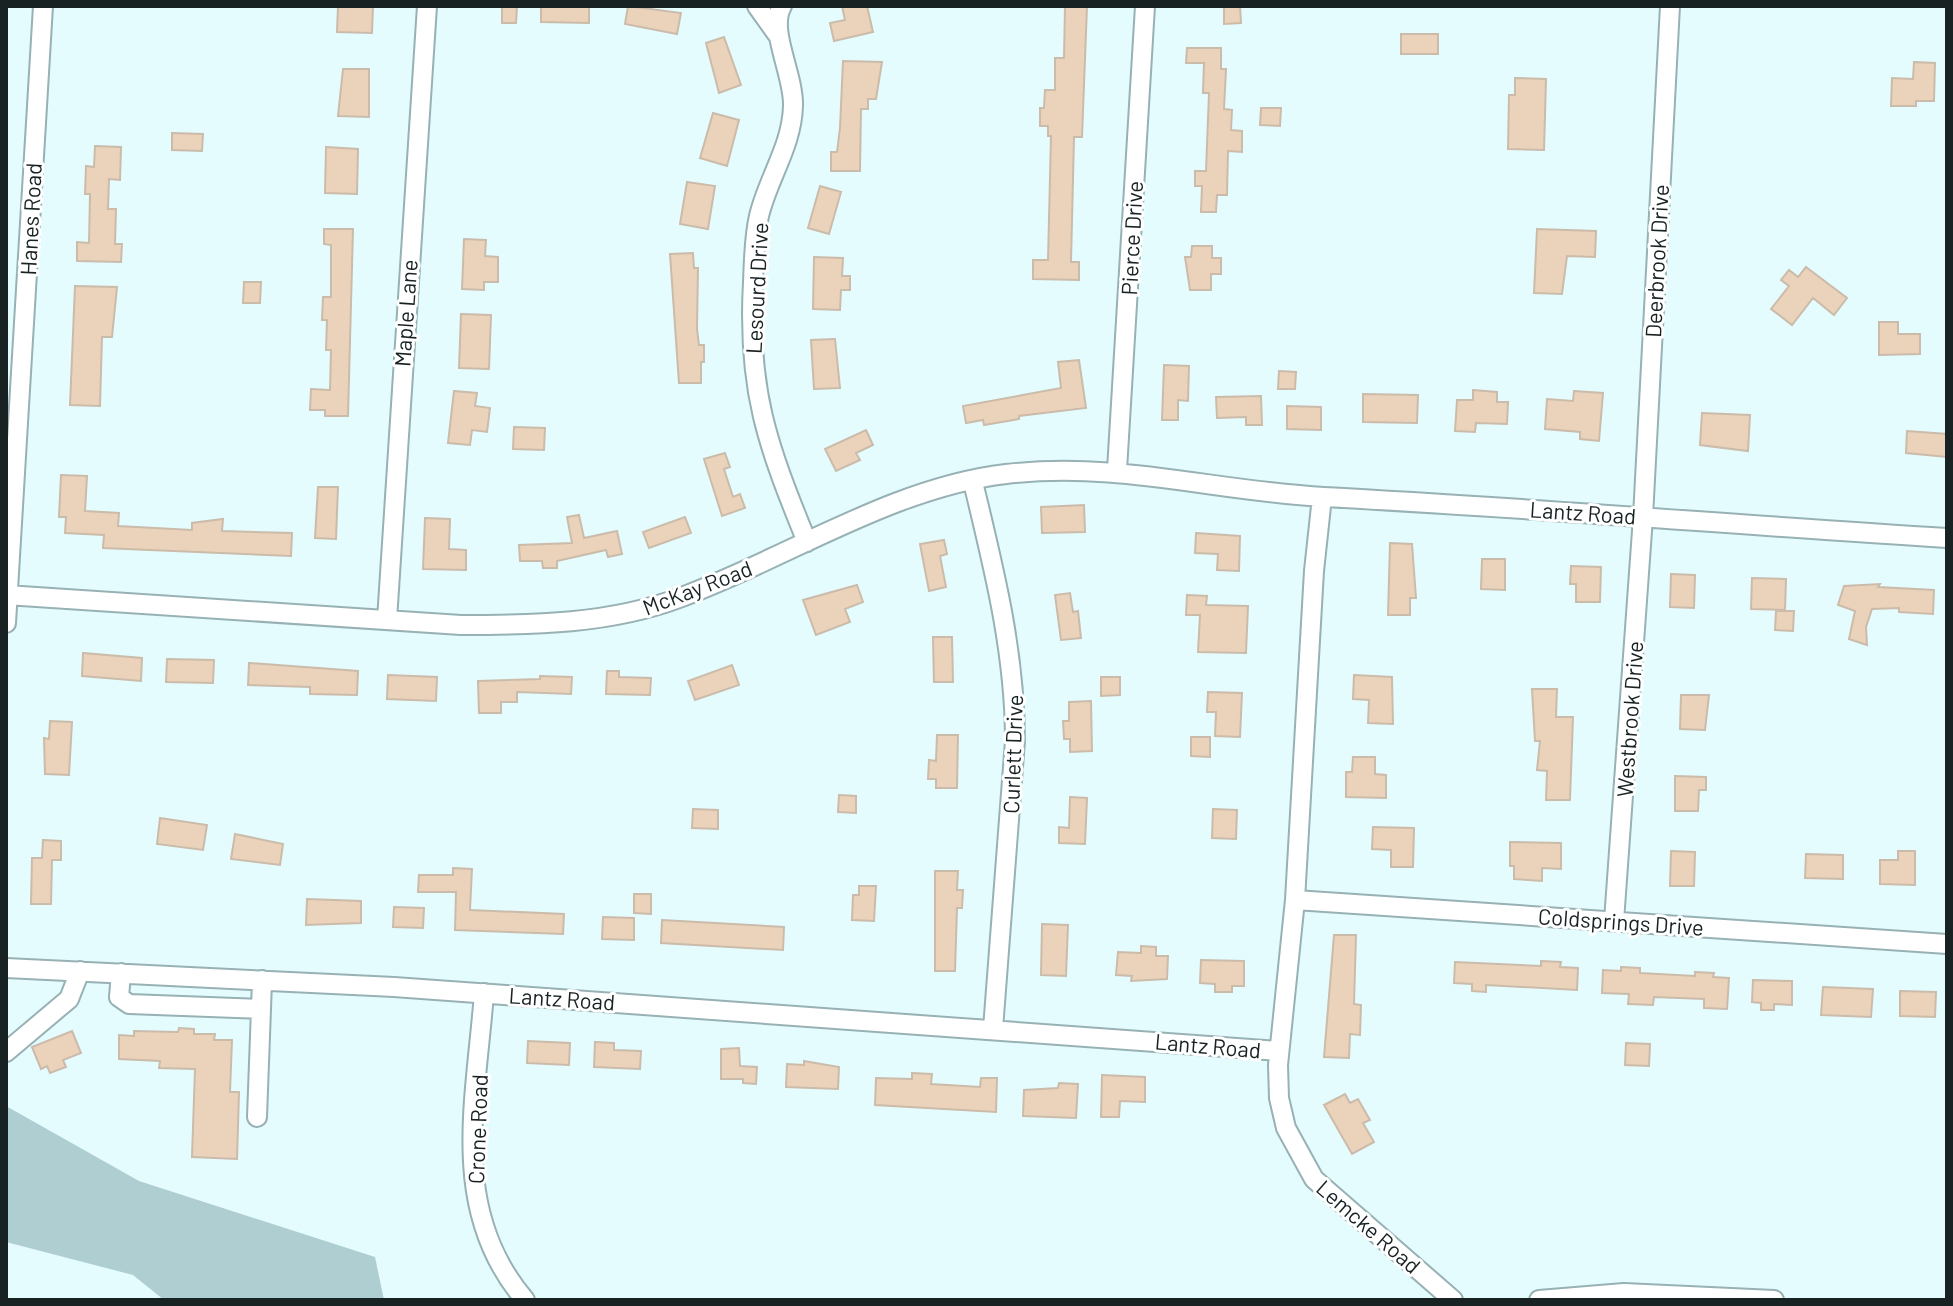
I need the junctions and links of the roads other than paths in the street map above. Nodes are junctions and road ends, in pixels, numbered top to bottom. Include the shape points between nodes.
1 (43, 6) edge
2 (427, 6) edge
3 (757, 6) edge
4 (782, 6) edge
5 (1145, 6) edge
6 (1670, 6) edge
7 (777, 34) junction
8 (1117, 470) junction
9 (973, 482) junction
10 (1322, 497) junction
11 (1643, 517) junction
12 (1947, 538) edge
13 (807, 542) junction
14 (7, 595) edge
15 (387, 620) junction
16 (6, 623) edge
17 (1295, 900) junction
18 (1614, 921) junction
19 (1947, 944) edge
20 (6, 968) edge
21 (80, 971) junction
22 (121, 973) junction
23 (262, 980) junction
24 (484, 993) junction
25 (261, 1009) junction
26 (993, 1029) junction
27 (1279, 1051) junction
28 (6, 1052) edge
29 (257, 1117) dead end
30 (525, 1300) edge
31 (1453, 1300) edge
32 (1539, 1300) edge
33 (1774, 1300) edge

1 - 14 street, Hanes Road
2 - 15 street, Maple Lane
3 - 7 street, Lesourd Drive
4 - 7 street, Lesourd Drive
5 - 8 street, Pierce Drive
6 - 11 street, Deerbrook Drive
7 - 13 street, Lesourd Drive via 790,72 793,108 787,143 758,217 751,343 762,423
8 - 9 street, McKay Road via 1036,471
8 - 10 street, McKay Road
9 - 13 street, McKay Road via 895,504
9 - 26 street, Curlett Drive via 1006,622 1015,696
10 - 11 street, Lantz Road
10 - 17 street, Lantz Road
11 - 12 street, Lantz Road
11 - 18 street, Westbrook Drive
13 - 15 street, McKay Road via 675,600 589,620 529,625
14 - 15 street, McKay Road
14 - 16 street, Hanes Road
17 - 18 street, Coldsprings Drive
17 - 27 street, Lantz Road
18 - 19 street, Coldsprings Drive
20 - 21 street, Lantz Road
21 - 22 street, Lantz Road
21 - 28 street via 69,999
22 - 23 street, Lantz Road
22 - 25 street via 119,997 129,1004
23 - 24 street, Lantz Road
23 - 25 street
24 - 26 street, Lantz Road
24 - 30 street, Crone Road via 472,1147 474,1191 487,1243
25 - 29 street
26 - 27 street, Lantz Road
27 - 31 street, Lemcke Road via 1282,1115 1297,1154 1314,1179
32 - 33 street via 1636,1293

